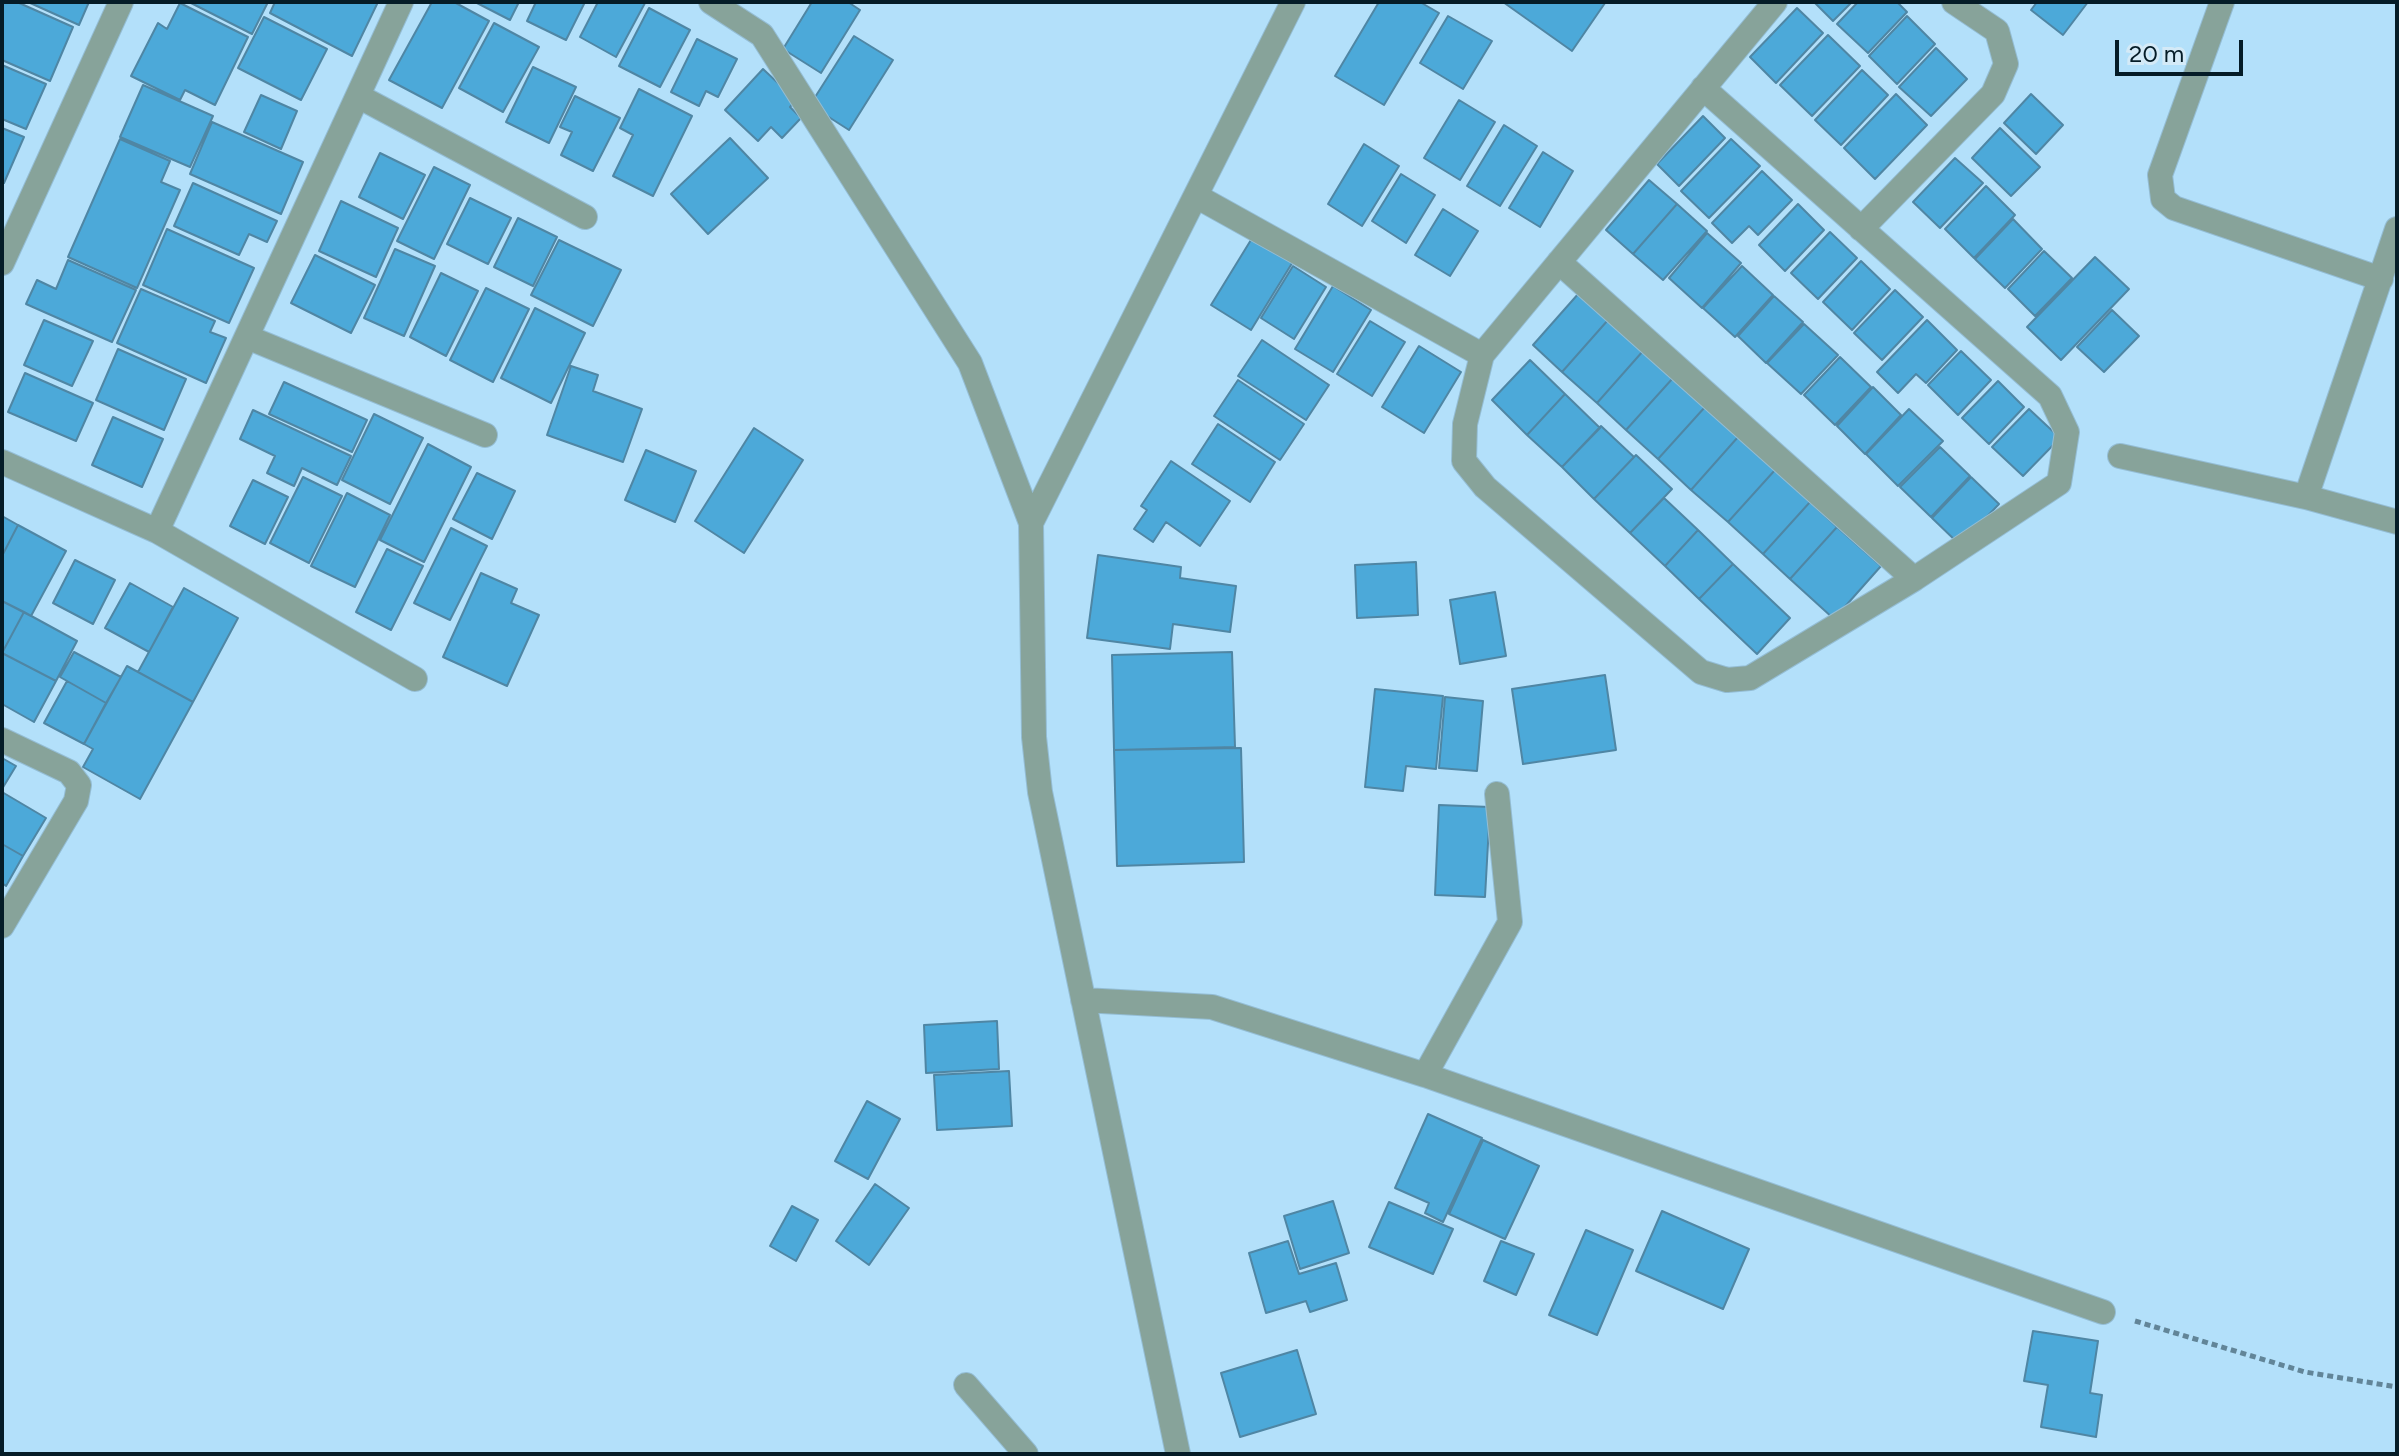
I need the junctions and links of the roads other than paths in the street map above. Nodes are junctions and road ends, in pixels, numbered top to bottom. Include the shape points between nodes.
1 (121, 2) edge
2 (401, 2) edge
3 (711, 2) edge
4 (1293, 2) edge
5 (1775, 2) edge
6 (1954, 2) edge
7 (2222, 2) edge
8 (1703, 88) junction
9 (358, 96) junction
10 (1196, 196) junction
11 (585, 217) dead end
12 (1861, 229) junction
13 (2397, 229) edge
14 (1559, 262) junction
15 (2, 263) edge
16 (2381, 279) junction
17 (247, 337) junction
18 (1482, 355) junction
19 (485, 435) dead end
20 (2120, 456) dead end
21 (2, 462) edge
22 (2306, 497) junction
23 (2397, 522) edge
24 (1031, 523) junction
25 (157, 531) junction
26 (1914, 579) junction
27 (415, 679) dead end
28 (2, 740) edge
29 (1497, 794) dead end
30 (2, 926) edge
31 (1083, 1000) junction
32 (1425, 1075) junction
33 (2103, 1312) road end
34 (966, 1385) dead end
35 (1026, 1454) edge
36 (1178, 1454) edge

1 - 15 street
2 - 9 street
3 - 24 street via 762,35 970,363
4 - 10 street
5 - 8 street
6 - 12 street via 1997,31 2006,64 1993,94
7 - 16 street via 2160,175 2163,199 2174,208
8 - 12 street
8 - 14 street
9 - 11 street
9 - 17 street
10 - 18 street
10 - 24 street
12 - 26 street via 2050,396 2067,432 2059,483
13 - 16 street
14 - 18 street
14 - 26 street
16 - 22 street
17 - 19 street
17 - 25 street
18 - 26 street via 1465,424 1464,461 1485,487 1701,672 1727,680 1750,678
20 - 22 street
21 - 25 street
22 - 23 street
24 - 31 street via 1034,737 1040,792
25 - 27 street
28 - 30 street via 69,772 79,785 76,801
29 - 32 street via 1510,922
31 - 32 street via 1212,1007
31 - 36 street
32 - 33 street
34 - 35 street

